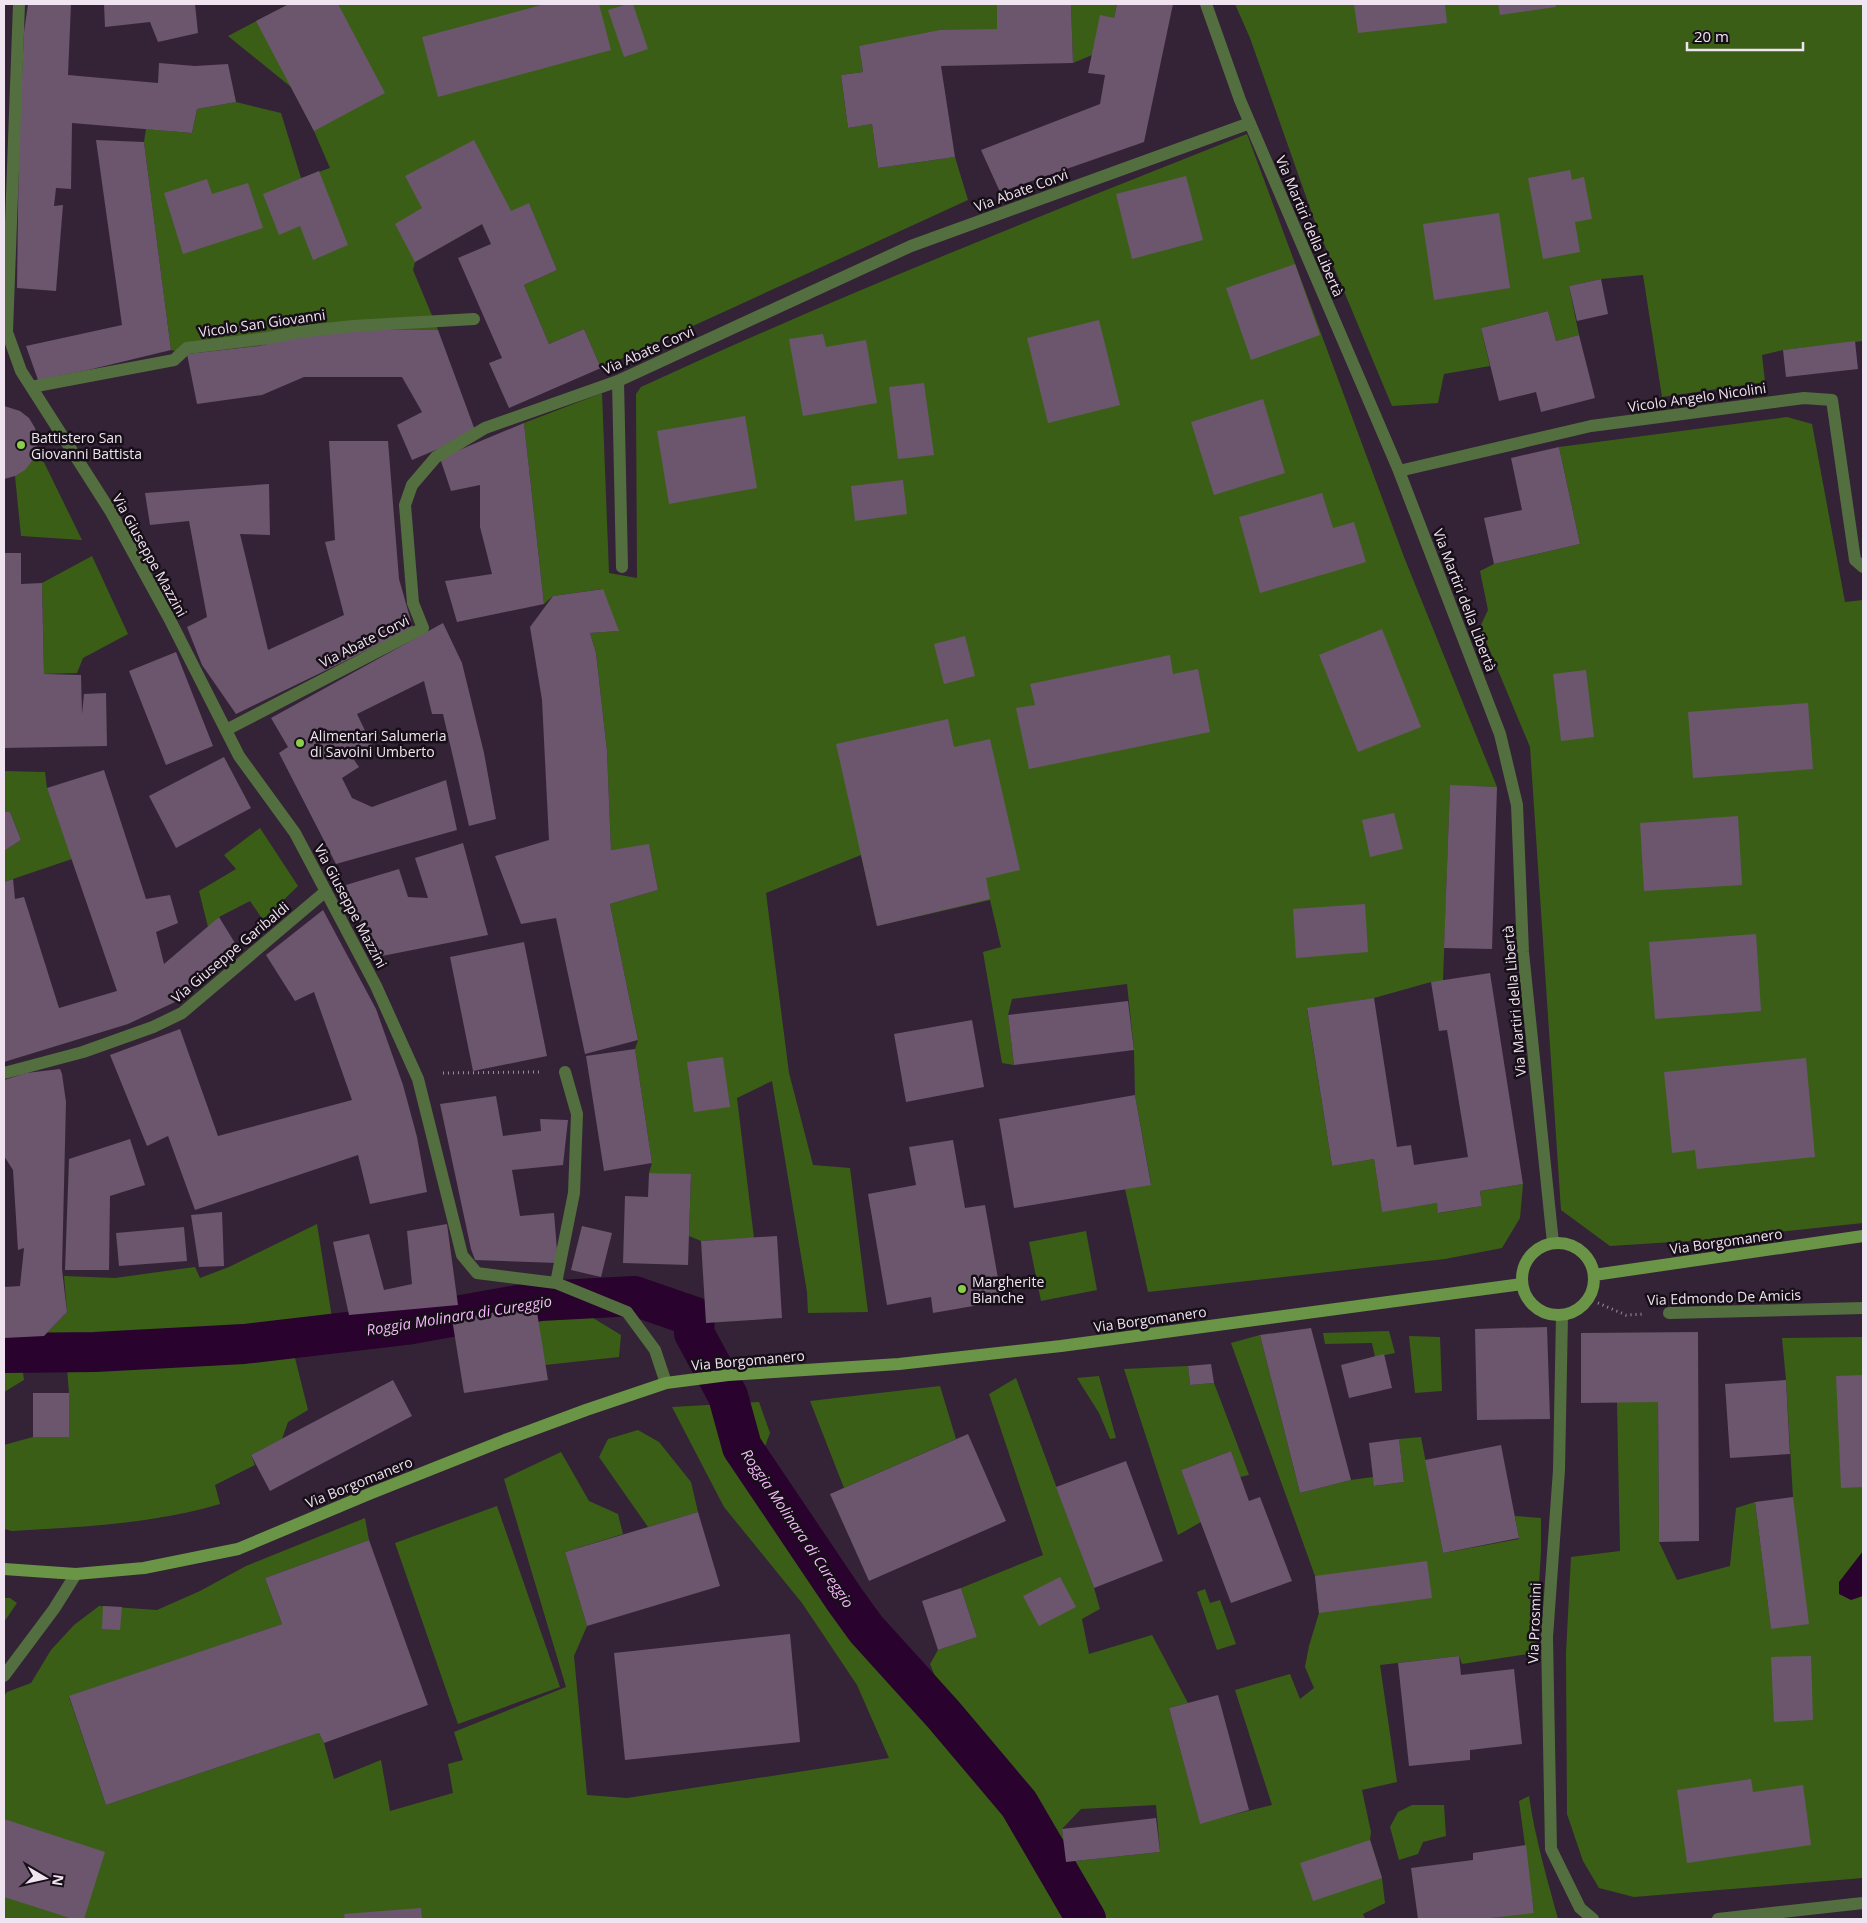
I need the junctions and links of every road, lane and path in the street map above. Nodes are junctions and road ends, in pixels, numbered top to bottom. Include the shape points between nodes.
1 (19, 4) edge
2 (1206, 4) edge
3 (10, 76) edge
4 (1250, 123) junction
5 (474, 319) dead end
6 (618, 381) junction
7 (31, 387) junction
8 (1399, 471) junction
9 (1863, 567) edge
10 (622, 568) dead end
11 (226, 730) junction
12 (326, 890) junction
13 (4, 1072) edge
14 (565, 1072) joint
15 (418, 1079) junction
16 (1863, 1236) edge
17 (1553, 1243) junction
18 (1594, 1275) junction
19 (556, 1283) junction
20 (1522, 1284) junction
21 (1588, 1299) junction
22 (1863, 1308) edge
23 (1670, 1313) joint
24 (1562, 1315) junction
25 (666, 1383) junction
26 (4, 1569) edge
27 (76, 1574) junction
28 (4, 1676) edge
29 (1863, 1903) edge
30 (1594, 1919) edge
31 (1718, 1919) edge

1 - 3 street, Via Giuseppe Mazzini
2 - 4 street, Via Martiri della Libertà
3 - 7 street, Via Giuseppe Mazzini via 7,332 21,372
4 - 6 street, Via Abate Corvi via 911,246
4 - 8 street, Via Martiri della Libertà
5 - 7 street, Vicolo San Giovanni via 353,326 187,348 174,360
6 - 10 street
6 - 11 street, Via Abate Corvi via 485,428 436,457 412,485 405,505 413,603 423,628
7 - 11 street, Via Giuseppe Mazzini via 110,512
8 - 9 street, Vicolo Angelo Nicolini via 1591,426 1804,398 1832,400 1855,560
8 - 17 street, Via Martiri della Libertà via 1500,734 1518,805 1523,952
11 - 12 street, Via Giuseppe Mazzini via 239,756 296,833
12 - 13 street, Via Giuseppe Garibaldi via 182,1013 83,1052
12 - 15 street, Via Giuseppe Mazzini via 376,986
14 - 15 path via 442,1073
14 - 19 street via 577,1114 574,1193
15 - 19 street, Via Giuseppe Mazzini via 462,1255 476,1273
16 - 18 main road, Via Borgomanero
17 - 18 main road via 1565,1243 1585,1254
17 - 20 main road via 1533,1253 1526,1262
18 - 21 main road
19 - 25 street, Via Giuseppe Mazzini via 627,1312 655,1350
20 - 24 main road via 1529,1299 1541,1311
20 - 25 main road, Via Borgomanero via 1061,1346 899,1364 728,1375
21 - 23 path, Via Edmondo De Amicis via 1626,1315
21 - 24 main road via 1573,1312
22 - 23 street, Via Edmondo De Amicis
24 - 30 street, Via Prosmini via 1559,1470 1546,1637 1551,1849 1580,1908
25 - 27 main road, Via Borgomanero via 506,1440 238,1549 144,1568
26 - 27 main road, Via Borgomanero
27 - 28 street
29 - 31 street

